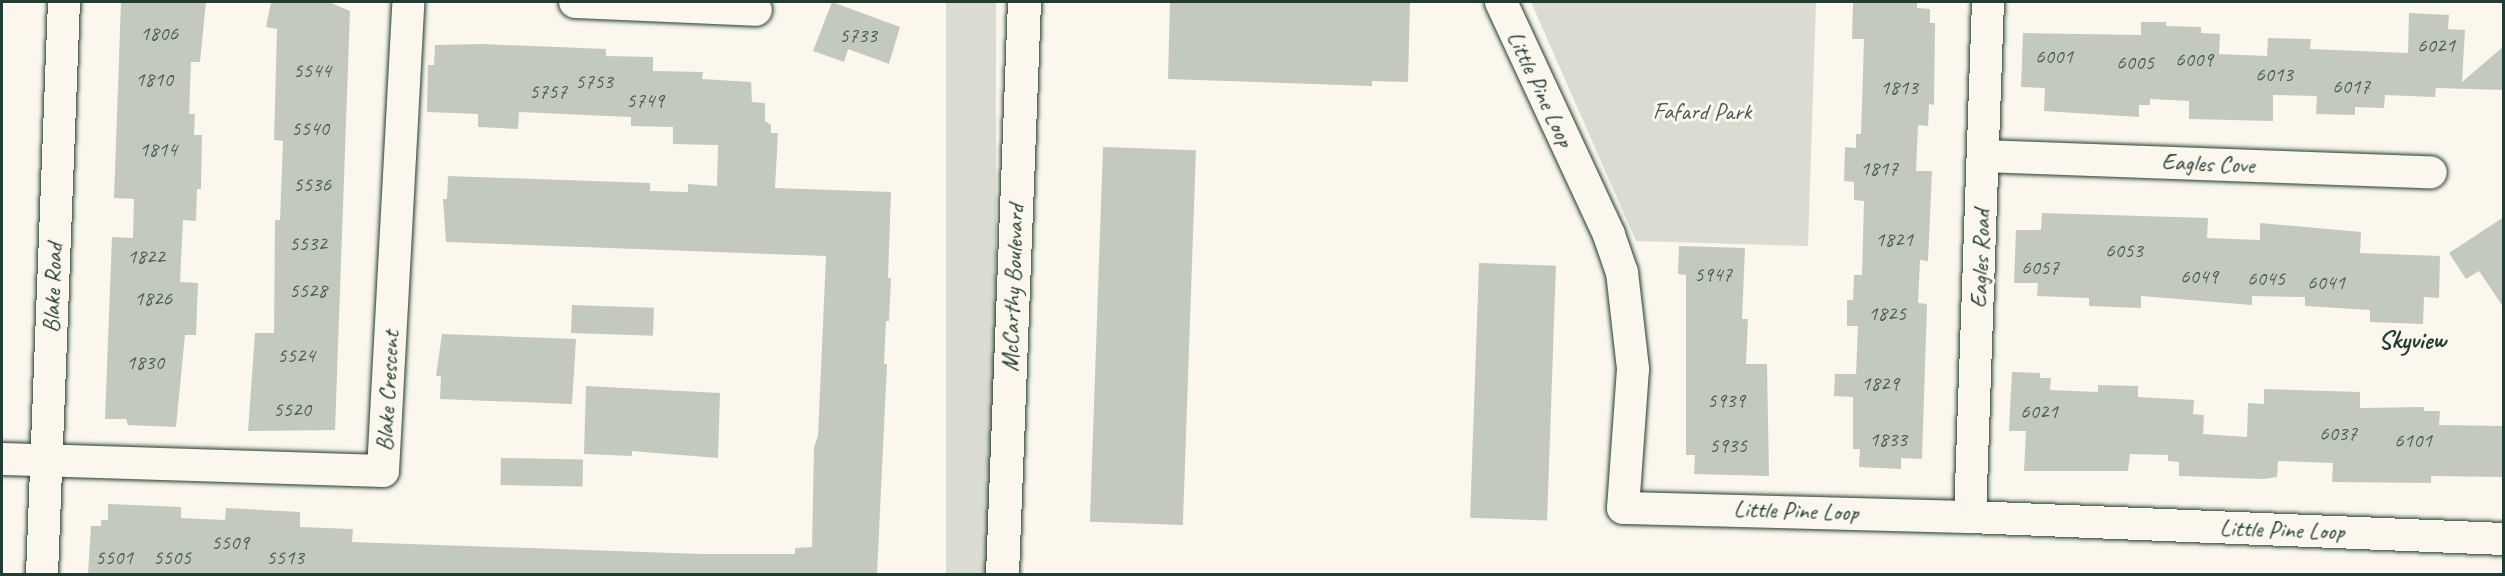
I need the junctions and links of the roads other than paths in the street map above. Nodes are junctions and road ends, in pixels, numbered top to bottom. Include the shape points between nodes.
1 (64, 2) edge
2 (408, 2) edge
3 (575, 2) edge
4 (1024, 2) edge
5 (1501, 2) edge
6 (1988, 2) edge
7 (756, 10) dead end
8 (1985, 156) junction
9 (2432, 172) dead end
10 (2, 459) edge
11 (46, 461) junction
12 (1970, 517) junction
13 (2504, 539) edge
14 (42, 574) edge
15 (1002, 574) edge

1 - 11 street, Blake Road
2 - 11 street, Blake Crescent via 383,471
3 - 7 street
4 - 15 main road, McCarthy Boulevard
5 - 12 street, Little Pine Loop via 1609,235 1622,272 1633,369 1623,508
6 - 8 street, Eagles Road
8 - 9 street, Eagles Cove
8 - 12 street, Eagles Road
10 - 11 street, Blake Crescent
11 - 14 street, Blake Road
12 - 13 street, Little Pine Loop

